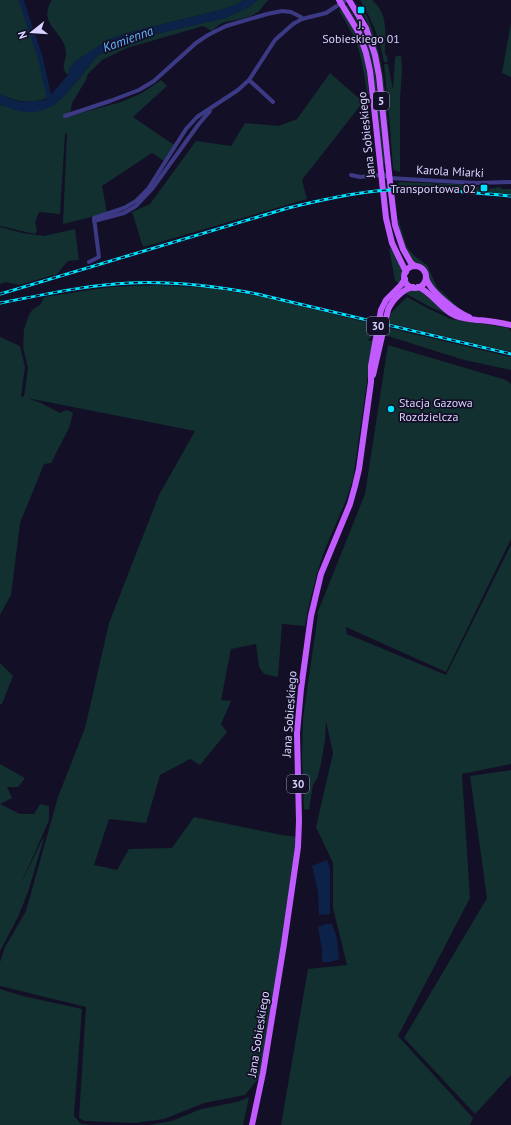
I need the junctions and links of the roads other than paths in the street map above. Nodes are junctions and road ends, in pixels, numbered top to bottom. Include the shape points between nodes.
1 (349, 0) edge
2 (342, 1) edge
3 (302, 19) junction
4 (249, 80) junction
5 (273, 102) dead end
6 (213, 108) junction
7 (65, 116) dead end
8 (380, 166) junction
9 (381, 174) junction
10 (351, 175) dead end
11 (389, 178) junction
12 (511, 182) edge
13 (383, 193) junction
14 (94, 221) junction
15 (89, 262) dead end
16 (415, 266) junction
17 (406, 272) junction
18 (426, 278) junction
19 (405, 279) junction
20 (416, 287) junction
21 (476, 320) junction
22 (511, 325) edge
23 (371, 382) junction
24 (252, 1125) edge

1 - 11 main road, Jana Sobieskiego / 5 via 366,28 375,55
2 - 3 street via 326,13
2 - 8 main road, Jana Sobieskiego / 5 via 359,33 366,53
3 - 4 street via 275,40
3 - 7 street via 292,12 282,11 226,26 196,43 154,82 139,90
4 - 5 street
4 - 6 street
6 - 14 street via 136,206 124,213
6 - 14 street via 197,117 186,129 148,189 136,201 94,218
8 - 9 main road, Jana Sobieskiego / 5
8 - 11 street via 384,175
9 - 10 street via 360,177
9 - 13 main road, Jana Sobieskiego / 5
11 - 12 street, Karola Miarki
11 - 13 street via 384,183
11 - 16 main road, Jana Sobieskiego / 5 via 400,244
13 - 17 main road, Jana Sobieskiego / 5 via 390,236
14 - 15 street via 99,257
16 - 17 main road
16 - 18 main road, 5 via 423,270
17 - 19 main road
18 - 20 main road
18 - 21 main road, 5 via 428,284 455,310
19 - 20 main road, 5 via 408,284
19 - 23 main road, Jana Sobieskiego / 30 via 386,300 381,310 371,366
20 - 21 main road, 5 via 423,289 451,314 467,320
20 - 23 main road, Jana Sobieskiego / 30 via 407,289 388,308
21 - 22 main road, 5
23 - 24 main road, Jana Sobieskiego / 30 via 355,486 321,574 311,616 297,733 298,848 264,1066

